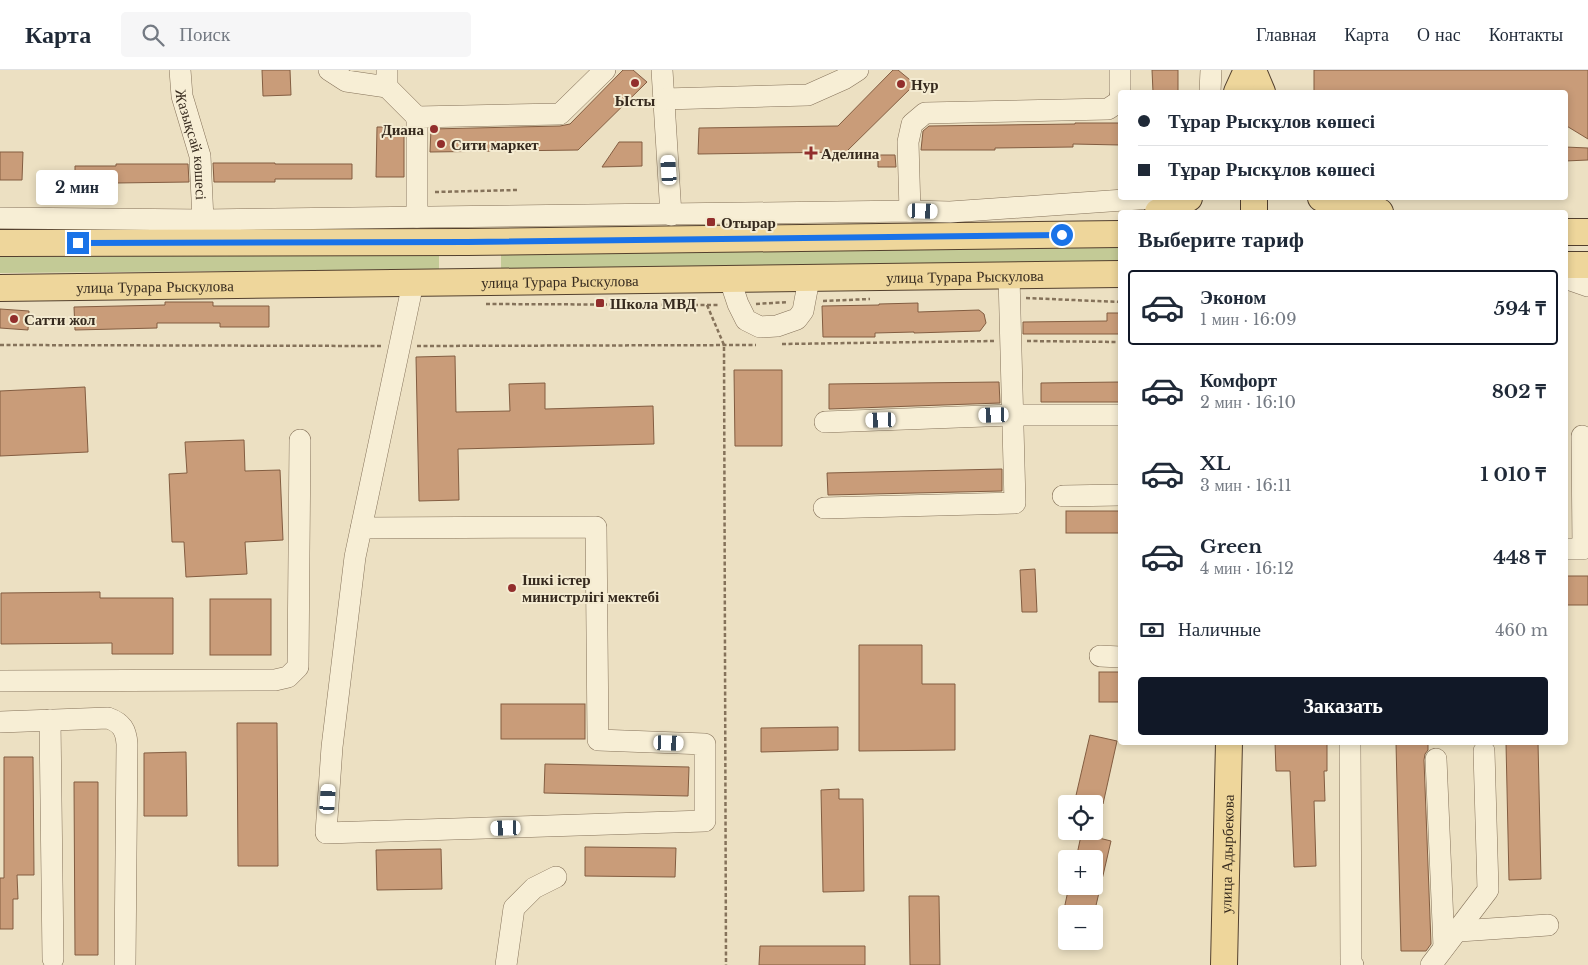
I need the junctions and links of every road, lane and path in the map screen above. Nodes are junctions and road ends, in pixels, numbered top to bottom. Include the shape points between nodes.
1 (180, 70) edge
2 (329, 70) edge
3 (605, 70) edge
4 (662, 70) edge
5 (858, 70) edge
6 (1120, 70) edge
7 (1210, 70) edge
8 (387, 78) edge
9 (1254, 80) edge
10 (1120, 90) edge
11 (1210, 90) edge
12 (1240, 90) edge
13 (664, 99) junction
14 (1118, 102) edge
15 (417, 117) junction
16 (518, 190) dead end
17 (417, 193) junction
18 (1124, 200) edge
19 (1185, 200) edge
20 (1329, 200) edge
21 (1162, 210) edge
22 (1372, 210) edge
23 (910, 211) junction
24 (950, 212) junction
25 (672, 214) junction
26 (417, 217) junction
27 (0, 218) edge
28 (202, 220) junction
29 (1118, 234) edge
30 (970, 236) junction
31 (467, 242) junction
32 (0, 244) edge
33 (1568, 265) edge
34 (1588, 265) edge
35 (1116, 275) edge
36 (1568, 279) edge
37 (730, 280) junction
38 (413, 283) junction
39 (469, 283) junction
40 (1588, 286) edge
41 (1009, 287) junction
42 (0, 288) edge
43 (807, 290) junction
44 (878, 298) dead end
45 (1118, 302) edge
46 (484, 304) dead end
47 (738, 304) junction
48 (707, 305) junction
49 (1010, 341) junction
50 (1118, 342) edge
51 (764, 344) dead end
52 (774, 344) dead end
53 (0, 345) edge
54 (724, 345) junction
55 (400, 346) junction
56 (1012, 415) junction
57 (1118, 416) edge
58 (825, 422) dead end
59 (1582, 436) dead end
60 (300, 440) dead end
61 (1118, 495) edge
62 (1063, 496) dead end
63 (824, 508) dead end
64 (361, 528) junction
65 (1579, 549) edge
66 (0, 681) edge
67 (50, 720) junction
68 (0, 722) edge
69 (1229, 745) edge
70 (1350, 745) edge
71 (1484, 751) dead end
72 (1436, 759) dead end
73 (556, 877) dead end
74 (1548, 925) dead end
75 (1459, 931) junction
76 (1444, 947) junction
77 (53, 960) dead end
78 (125, 965) edge
79 (506, 965) edge
80 (726, 965) edge
81 (1224, 965) edge
82 (1353, 965) edge
83 (1431, 965) edge

1 - 28 street, Жазықсай көшесі via 182,96 200,156
2 - 8 street via 346,81
3 - 15 street via 560,114
4 - 13 street
5 - 13 street via 808,95
6 - 10 street
7 - 11 street
8 - 15 street
9 - 12 main road
13 - 25 street
14 - 23 street via 1108,109 925,113 912,124 908,142
15 - 17 street
16 - 17 path
17 - 26 street
18 - 24 street
19 - 21 main road
20 - 22 main road
23 - 24 street
23 - 25 street
24 - 30 street
25 - 26 street
26 - 28 street
27 - 28 street
29 - 30 main road
30 - 31 main road
31 - 32 main road
31 - 39 main road
33 - 34 main road
35 - 41 main road, улица Турара Рыскулова
36 - 40 street
37 - 39 main road, улица Турара Рыскулова
37 - 43 main road, улица Турара Рыскулова
37 - 47 street
38 - 39 main road, улица Турара Рыскулова
38 - 42 main road, улица Турара Рыскулова
38 - 55 street
41 - 43 main road, улица Турара Рыскулова
41 - 45 path
41 - 49 street
43 - 44 path
43 - 47 path
43 - 47 street via 803,311 797,319 777,326 760,327 746,320
46 - 48 path
47 - 48 path
48 - 54 path
49 - 50 path
49 - 52 path
49 - 56 street
51 - 54 path
53 - 55 path
54 - 55 path
54 - 80 path
55 - 64 street
56 - 57 street
56 - 58 street
56 - 63 street via 1015,503
59 - 65 street
60 - 66 street via 298,667 288,677 275,680
61 - 62 street
64 - 64 street via 332,747 326,833 705,821 705,744 598,740 596,527
67 - 68 street
67 - 77 street
67 - 78 street via 108,718 122,726 126,734
69 - 81 main road, улица Адырбекова
70 - 82 street
71 - 75 street via 1488,890
72 - 76 street
73 - 79 street via 534,888 514,908
74 - 75 street
75 - 76 street
76 - 83 street

